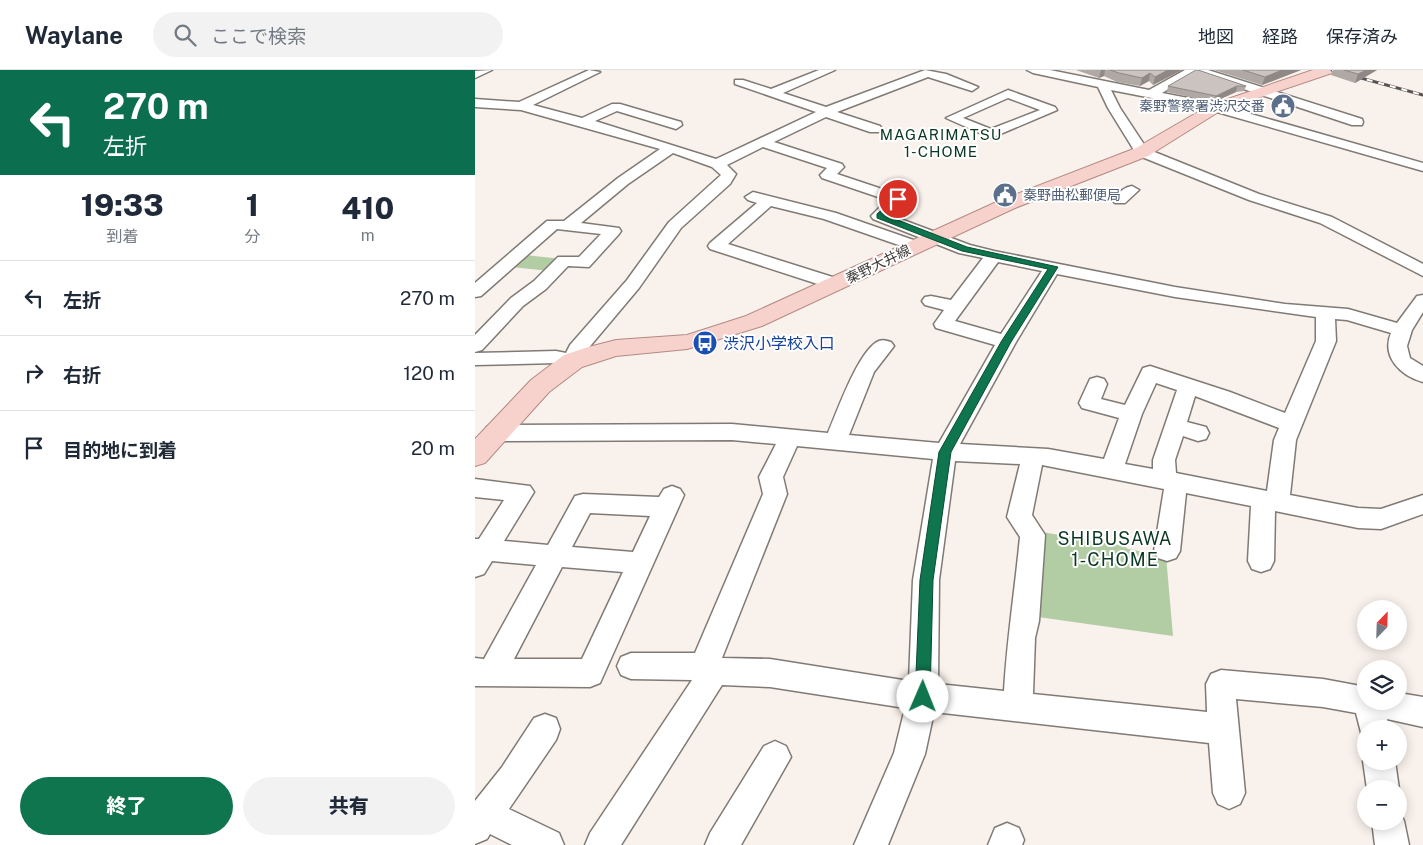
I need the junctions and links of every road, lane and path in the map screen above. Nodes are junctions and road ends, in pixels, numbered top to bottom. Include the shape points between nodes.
1 (486, 70) edge
2 (829, 70) edge
3 (1033, 70) edge
4 (1194, 70) edge
5 (1327, 70) edge
6 (594, 72) dead end
7 (797, 72) dead end
8 (926, 72) edge
9 (1217, 72) edge
10 (1122, 74) edge
11 (475, 75) edge
12 (814, 75) junction
13 (739, 82) dead end
14 (1103, 84) junction
15 (972, 87) dead end
16 (1265, 91) junction
17 (771, 93) junction
18 (1152, 93) junction
19 (475, 103) edge
20 (521, 106) junction
21 (1215, 108) junction
22 (1051, 110) joint
23 (825, 112) junction
24 (583, 122) junction
25 (1357, 122) dead end
26 (676, 125) dead end
27 (875, 129) dead end
28 (763, 143) junction
29 (671, 148) junction
30 (1142, 152) junction
31 (717, 164) junction
32 (1423, 167) edge
33 (749, 196) dead end
34 (768, 201) junction
35 (567, 226) junction
36 (936, 237) junction
37 (916, 246) junction
38 (994, 256) junction
39 (1053, 267) junction
40 (1423, 272) edge
41 (836, 284) junction
42 (475, 292) edge
43 (1423, 300) edge
44 (931, 301) dead end
45 (956, 307) junction
46 (1325, 312) junction
47 (484, 325) edge
48 (1400, 330) junction
49 (1006, 342) junction
50 (475, 346) edge
51 (884, 346) dead end
52 (475, 359) edge
53 (573, 361) junction
54 (1423, 375) edge
55 (1097, 384) dead end
56 (1188, 386) junction
57 (1131, 414) junction
58 (1291, 424) junction
59 (1174, 426) junction
60 (495, 433) junction
61 (1198, 433) dead end
62 (790, 437) junction
63 (835, 442) junction
64 (945, 452) junction
65 (475, 456) edge
66 (1033, 456) junction
67 (1112, 469) junction
68 (1170, 481) junction
69 (475, 488) edge
70 (1270, 501) junction
71 (1423, 504) edge
72 (1167, 551) dead end
73 (478, 555) edge
74 (554, 557) junction
75 (1261, 561) dead end
76 (641, 563) junction
77 (631, 666) dead end
78 (710, 669) junction
79 (483, 672) edge
80 (923, 697) junction
81 (1357, 699) edge
82 (1018, 708) junction
83 (1407, 709) edge
84 (1423, 712) edge
85 (1223, 728) junction
86 (545, 729) dead end
87 (775, 757) dead end
88 (1229, 793) dead end
89 (480, 821) edge
90 (1390, 830) edge
91 (547, 845) edge
92 (602, 845) edge
93 (723, 845) edge
94 (871, 845) edge
95 (1392, 845) edge

1 - 11 street
2 - 12 street
3 - 14 street
4 - 9 street
4 - 18 street
5 - 16 main road, 秦野大井線
6 - 20 street
7 - 12 street
8 - 15 street
8 - 23 street
9 - 16 street
10 - 14 street
12 - 17 street
13 - 17 street
14 - 18 street
14 - 30 street
16 - 21 main road, 秦野大井線
16 - 25 street
17 - 23 street
18 - 21 street
19 - 20 street
20 - 24 street
21 - 30 main road, 秦野大井線
21 - 32 street
22 - 22 street via 1008,94 952,118 991,134
23 - 27 street
23 - 28 street
24 - 26 street via 616,107
24 - 29 street
28 - 31 street
28 - 36 street via 837,167 827,175 898,199 879,216
29 - 31 street
29 - 35 street
30 - 36 main road, 秦野大井線 via 1008,204
30 - 40 street via 1254,197 1326,220
31 - 53 street via 729,174 728,178 675,225 633,284 577,349
33 - 34 street
34 - 37 street via 830,216
34 - 41 street via 716,246
35 - 42 street via 553,224
35 - 47 street via 613,231 583,263 564,261 540,285
36 - 37 main road, 秦野大井線
36 - 38 street
37 - 41 main road, 秦野大井線
38 - 39 street
38 - 45 street
39 - 46 street via 1183,293
39 - 49 street
41 - 53 main road, 秦野大井線 via 754,321 707,337 687,342 616,348
43 - 48 street
44 - 45 street
45 - 49 street via 943,324
46 - 48 street via 1371,320
46 - 58 street via 1326,341
47 - 50 street
48 - 54 street via 1399,355 1404,363
49 - 64 street
51 - 63 street via 865,370
52 - 53 street via 556,357
53 - 60 main road, 秦野大井線 via 540,386
55 - 57 street via 1089,403
56 - 57 street via 1150,373
56 - 58 street
56 - 59 street
57 - 67 street
58 - 70 street
59 - 61 street
59 - 68 street via 1164,460
60 - 62 street via 686,430
60 - 65 main road, 秦野大井線
62 - 63 street
62 - 78 street via 771,477 775,494
63 - 64 street
64 - 66 street
64 - 80 street via 926,580
66 - 67 street
66 - 82 street via 1019,517 1033,535 1021,638
67 - 68 street
68 - 70 street
68 - 72 street
69 - 73 street via 522,492
70 - 71 street via 1337,515 1381,519
70 - 75 street
73 - 74 street
74 - 76 street
74 - 76 street via 583,503 669,501
74 - 79 street
76 - 79 street via 590,673
77 - 78 street
78 - 80 street via 770,673
78 - 92 street
80 - 82 street
80 - 94 street via 909,754
81 - 85 street via 1221,684
82 - 85 street
83 - 84 street
85 - 88 street
86 - 89 street via 527,759
87 - 93 street
89 - 91 street
90 - 95 street

